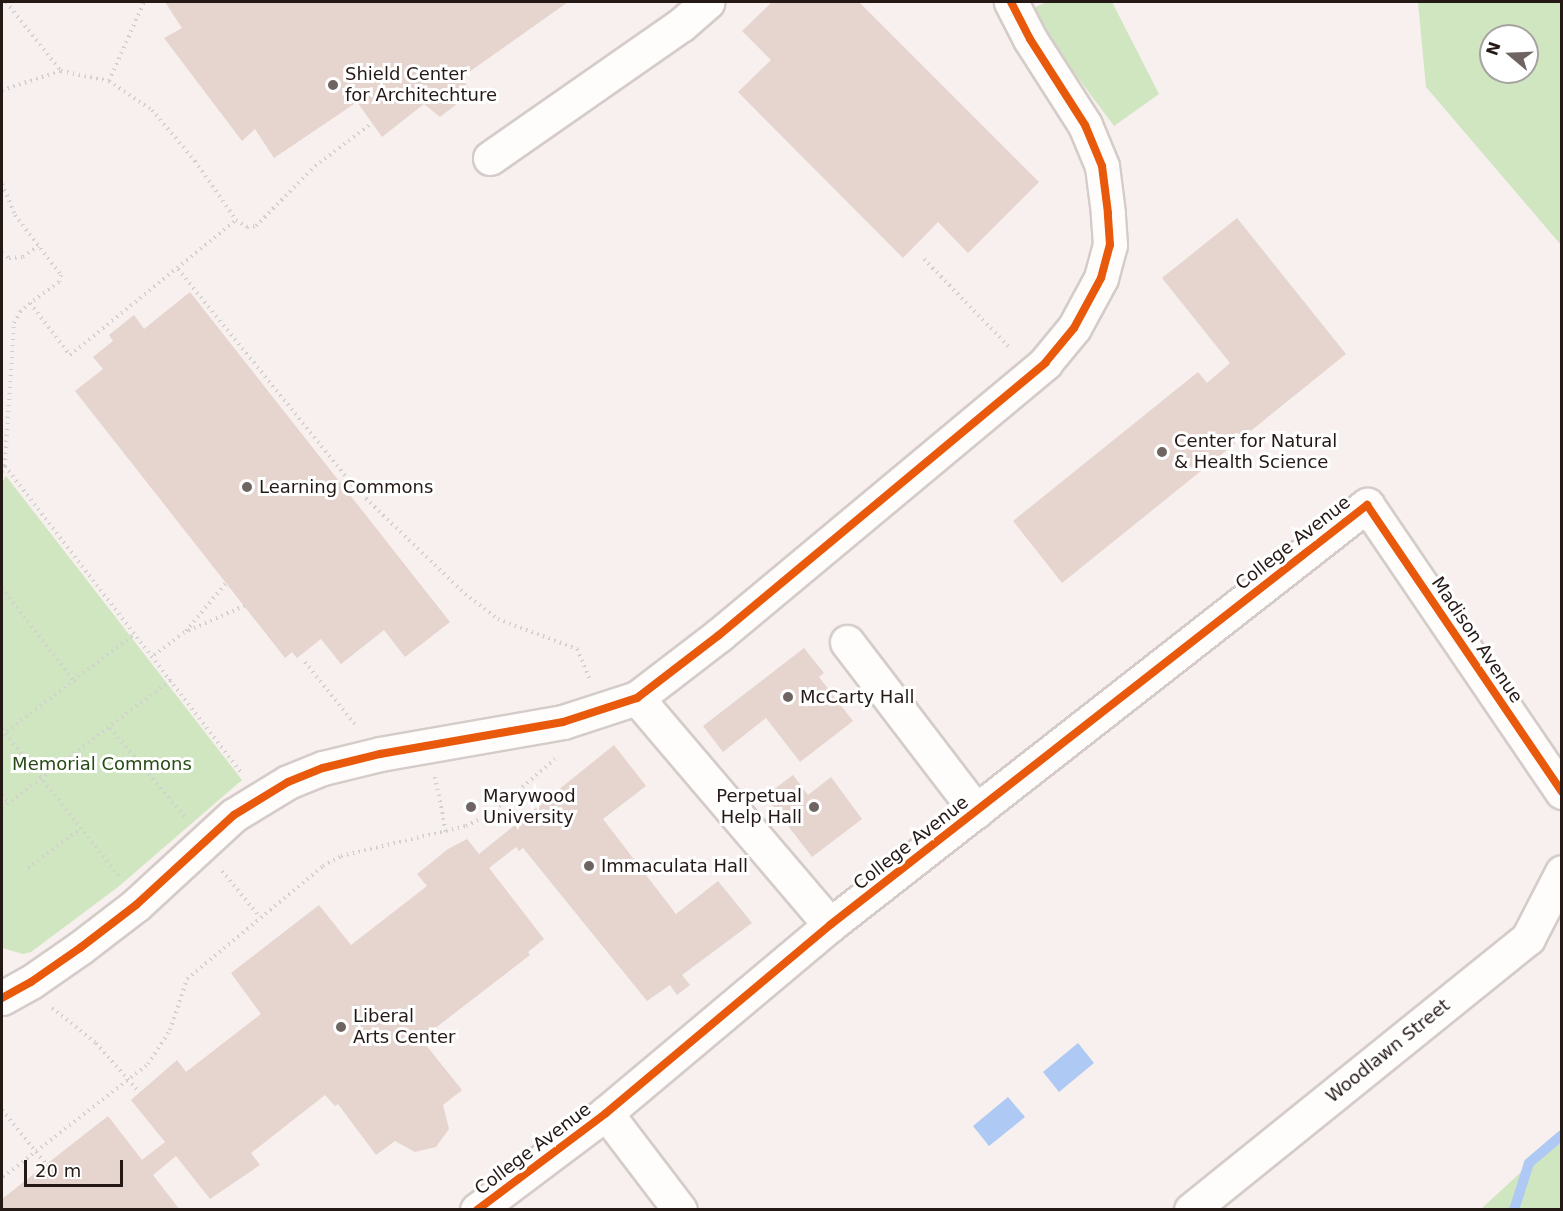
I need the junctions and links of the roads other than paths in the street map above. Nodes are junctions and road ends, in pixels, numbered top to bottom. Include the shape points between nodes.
1 (707, 2) edge
2 (1011, 2) edge
3 (490, 158) dead end
4 (1367, 505) joint
5 (848, 642) dead end
6 (637, 698) junction
7 (1562, 792) edge
8 (976, 811) junction
9 (1562, 872) edge
10 (830, 925) junction
11 (2, 998) edge
12 (606, 1113) junction
13 (477, 1209) edge
14 (680, 1209) edge
15 (1191, 1209) edge

1 - 3 street via 681,25
2 - 6 street via 1085,125 1102,166 1110,245 1101,278 1074,328 1034,373 719,635
4 - 7 street, Madison Avenue
4 - 8 street, College Avenue
5 - 8 street
6 - 10 street
6 - 11 street via 563,722 380,754 323,768 288,782 234,815 136,905 80,948
8 - 10 street, College Avenue
9 - 15 street, Woodlawn Street via 1528,938
10 - 12 street, College Avenue
12 - 13 street, College Avenue
12 - 14 street

